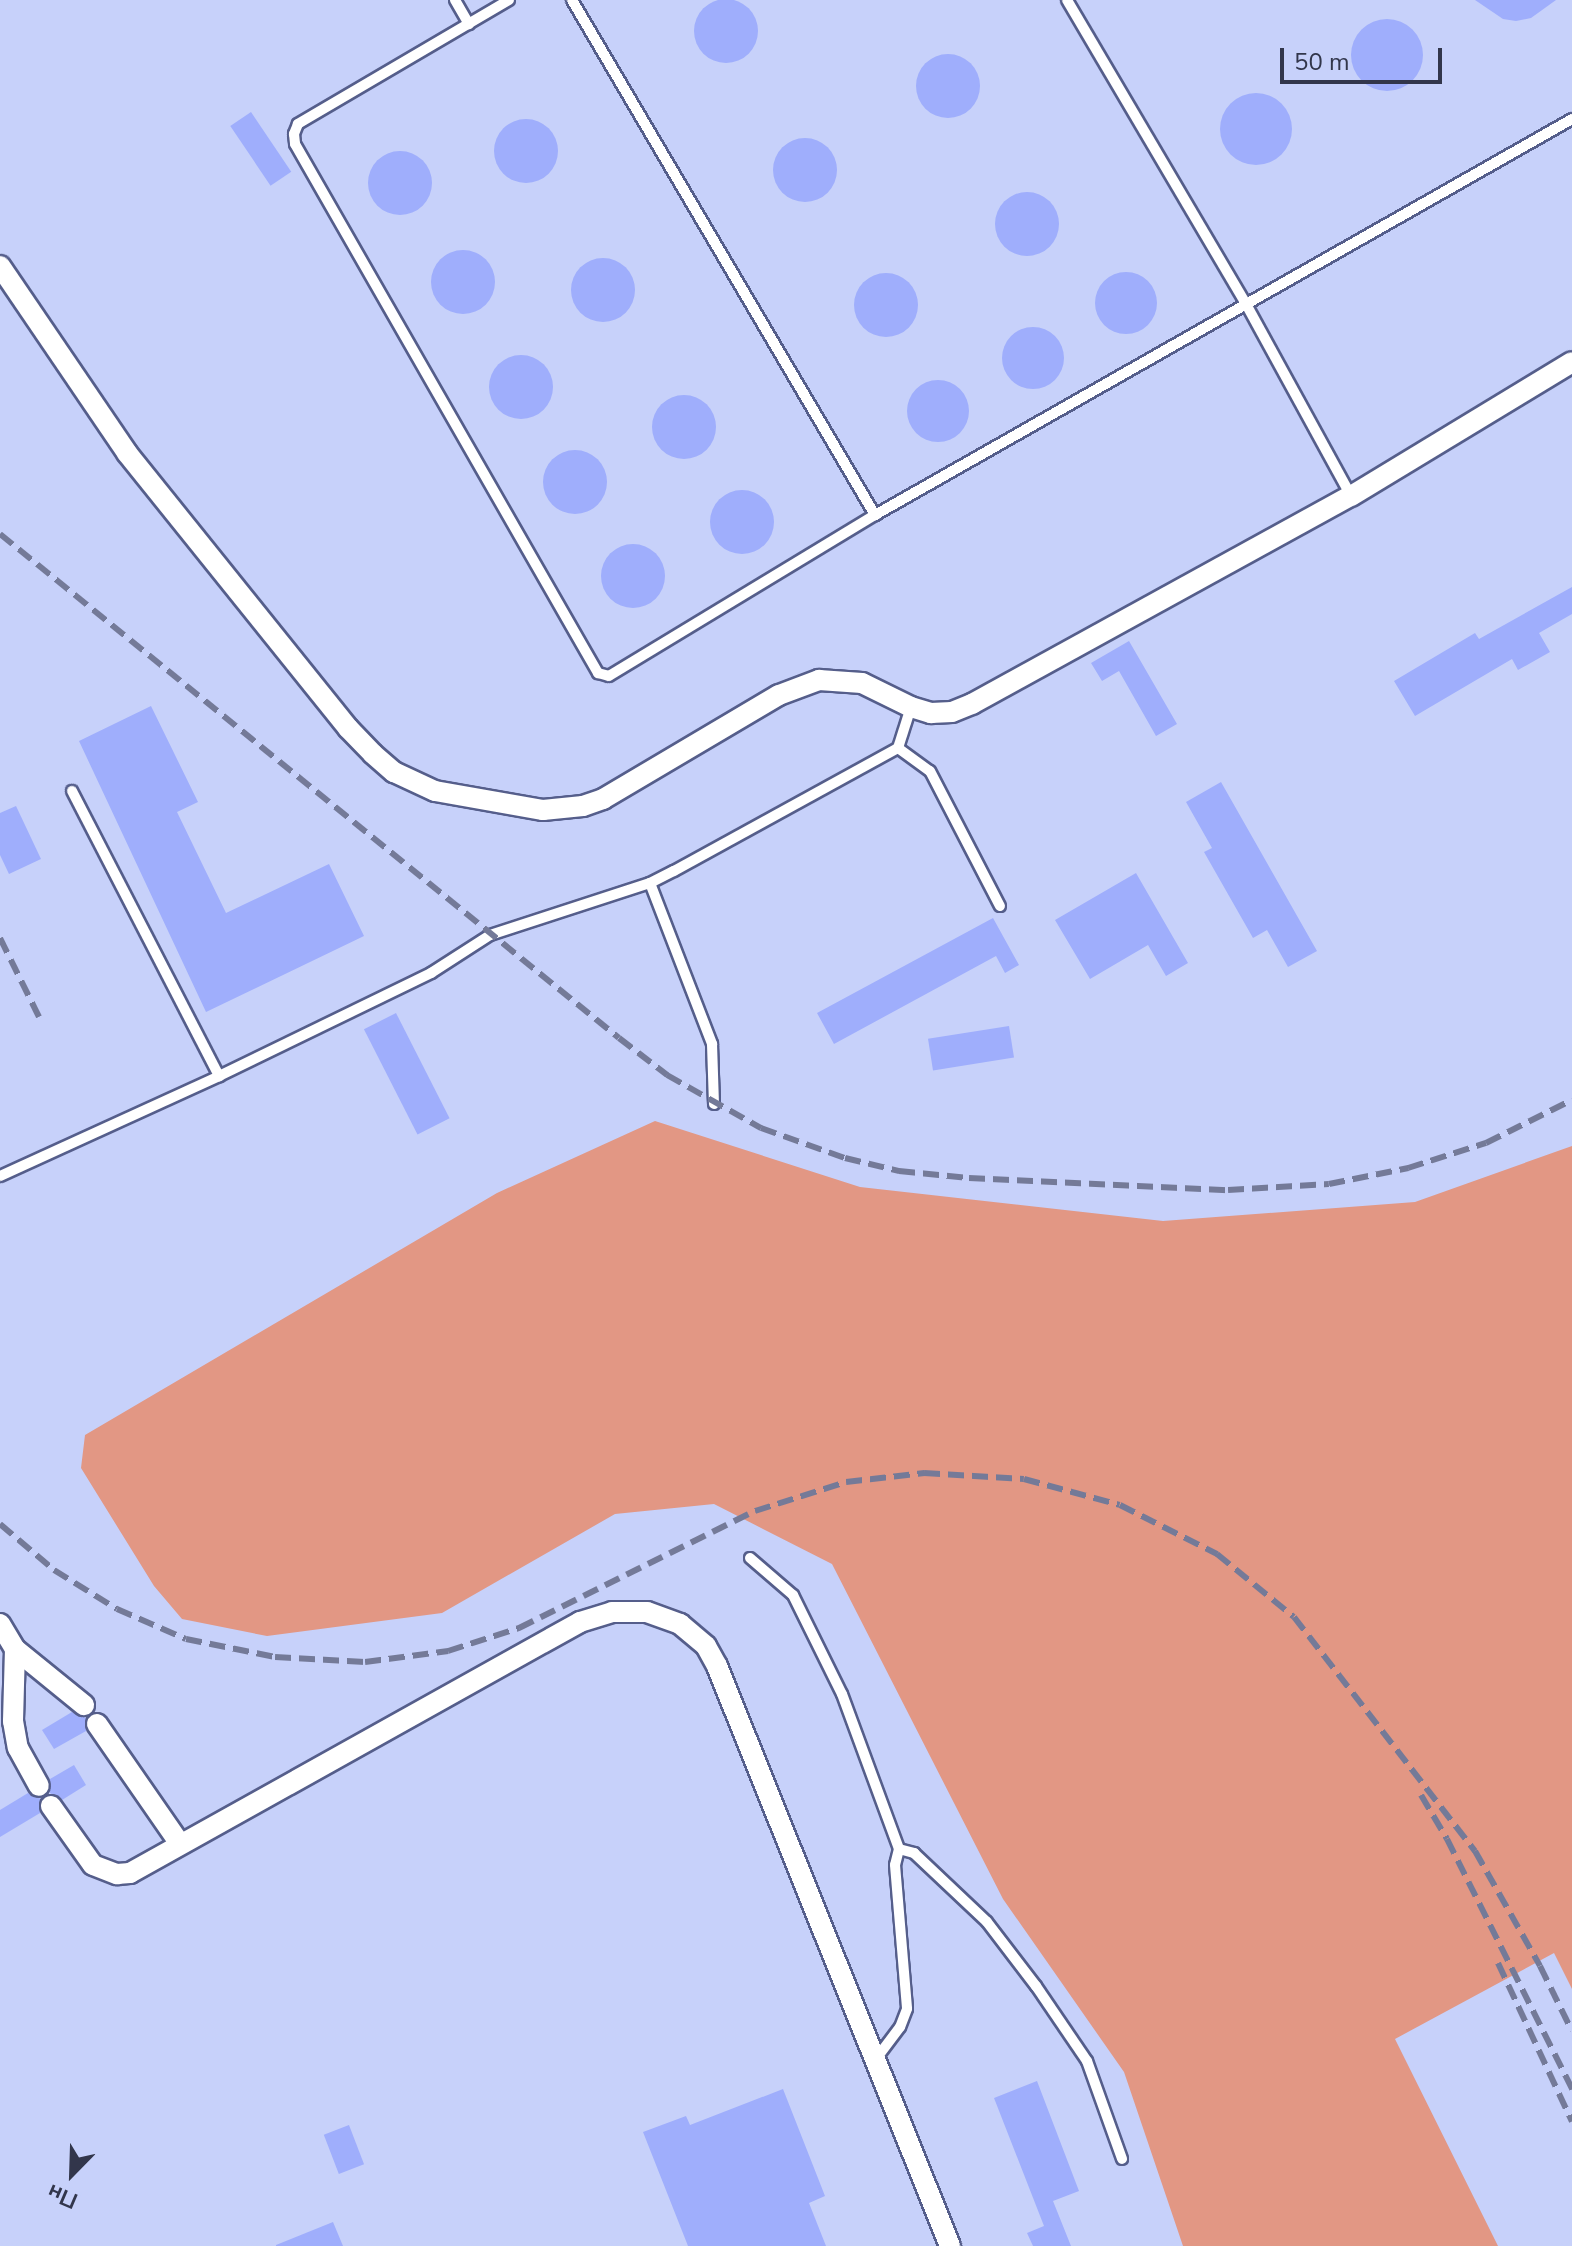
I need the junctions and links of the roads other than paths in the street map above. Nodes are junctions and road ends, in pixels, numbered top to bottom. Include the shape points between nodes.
1 (455, 0) edge
2 (509, 0) edge
3 (572, 0) edge
4 (1067, 0) edge
5 (469, 24) junction
6 (1572, 119) edge
7 (0, 266) edge
8 (1246, 304) junction
9 (1572, 362) edge
10 (1351, 496) junction
11 (875, 515) junction
12 (911, 707) junction
13 (898, 748) junction
14 (72, 791) dead end
15 (650, 883) junction
16 (1000, 906) dead end
17 (219, 1076) junction
18 (714, 1104) dead end
19 (0, 1176) edge
20 (750, 1558) dead end
21 (0, 1624) edge
22 (15, 1649) junction
23 (84, 1705) dead end
24 (97, 1724) dead end
25 (39, 1786) dead end
26 (51, 1806) dead end
27 (180, 1844) junction
28 (899, 1849) junction
29 (875, 2061) junction
30 (1122, 2159) dead end
31 (950, 2246) edge

1 - 5 lane
2 - 5 lane
3 - 11 lane
4 - 8 lane
5 - 11 lane via 298,124 295,144 598,673 609,676
6 - 8 lane
7 - 12 street via 136,465 348,728 394,772 416,784 561,810 603,799 799,685 830,679 862,683
8 - 10 lane
8 - 11 lane
9 - 10 street
10 - 12 street via 972,704 952,712
12 - 13 lane
13 - 15 lane
13 - 16 lane via 930,771
14 - 17 lane
15 - 17 lane via 490,935 431,973
15 - 18 lane via 712,1044
17 - 19 lane
20 - 28 lane via 793,1595 842,1694
21 - 22 street
22 - 23 street
22 - 25 street via 13,1721 18,1748
24 - 27 street
26 - 27 street via 83,1856 104,1871 130,1873
27 - 29 street via 580,1622 612,1612 647,1612 680,1624 706,1646 717,1666
28 - 29 lane via 895,1865 907,2009
28 - 30 lane via 914,1853 987,1922 1036,1986 1087,2061
29 - 31 street

